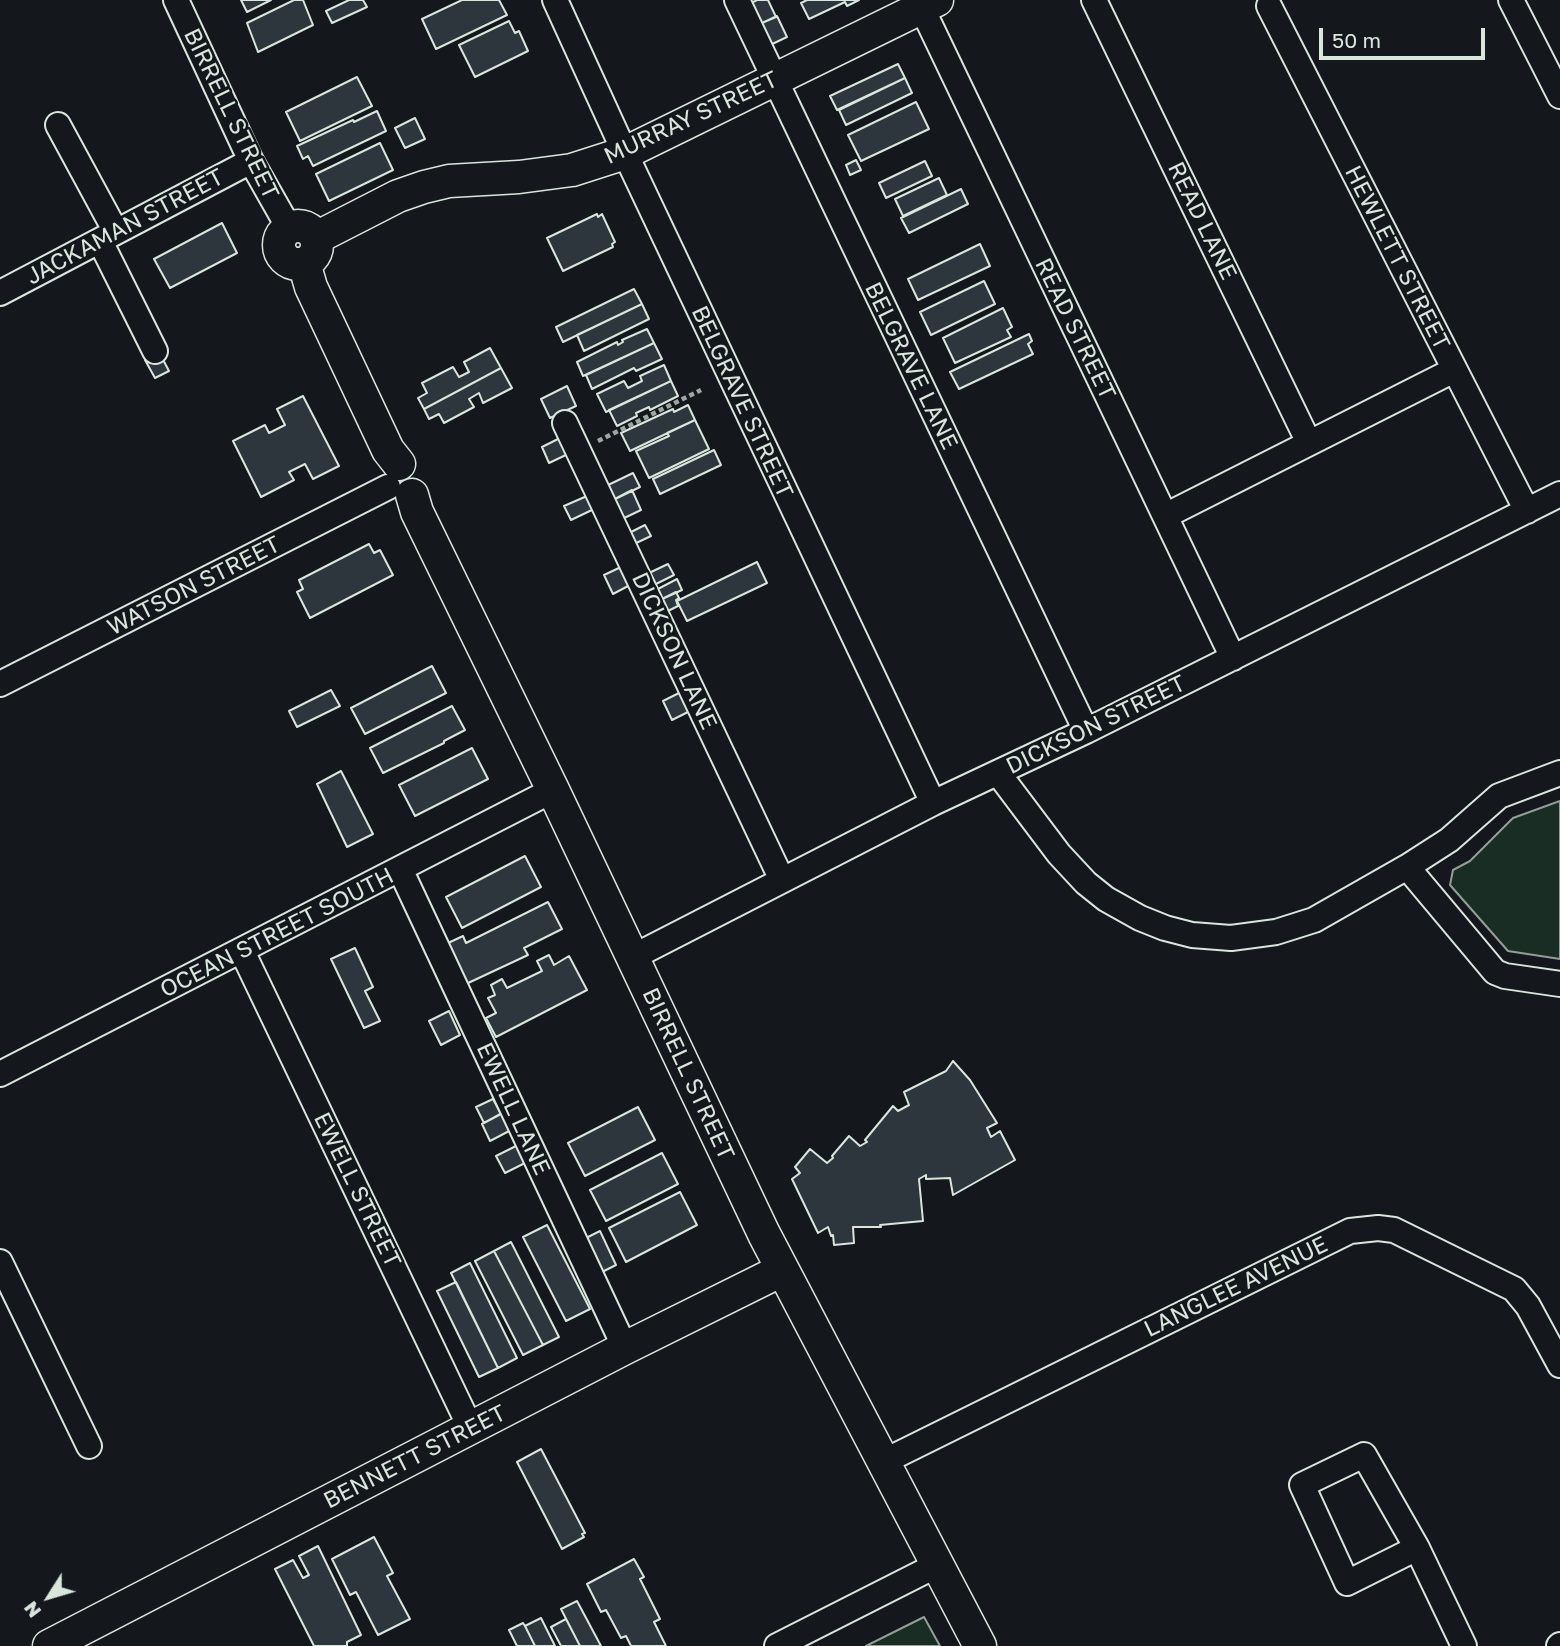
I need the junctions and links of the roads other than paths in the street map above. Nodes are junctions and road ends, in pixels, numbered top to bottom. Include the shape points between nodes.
1 (176, 0) edge
2 (555, 0) edge
3 (737, 0) edge
4 (1094, 0) edge
5 (1511, 0) edge
6 (926, 3) edge
7 (1269, 6) dead end
8 (775, 79) junction
9 (1560, 96) edge
10 (58, 125) dead end
11 (625, 153) junction
12 (251, 161) junction
13 (108, 236) junction
14 (303, 243) junction
15 (0, 293) edge
16 (155, 351) dead end
17 (1454, 370) junction
18 (565, 423) dead end
19 (1309, 443) junction
20 (400, 482) junction
21 (1560, 494) edge
22 (1527, 511) junction
23 (1165, 516) junction
24 (1233, 658) junction
25 (0, 684) edge
26 (1086, 731) junction
27 (998, 773) junction
28 (1560, 773) edge
29 (553, 790) junction
30 (933, 803) junction
31 (1407, 867) junction
32 (400, 869) junction
33 (782, 880) junction
34 (242, 951) junction
35 (633, 957) junction
36 (1560, 984) edge
37 (0, 1074) edge
38 (0, 1262) edge
39 (782, 1270) junction
40 (1554, 1339) edge
41 (625, 1348) junction
42 (1560, 1365) edge
43 (471, 1429) junction
44 (89, 1446) dead end
45 (883, 1462) junction
46 (1417, 1548) junction
47 (937, 1565) junction
48 (49, 1646) edge
49 (778, 1646) edge
50 (979, 1646) edge
51 (1464, 1646) edge

1 - 12 street, BIRRELL STREET
2 - 11 street, BELGRAVE STREET
3 - 8 street, BELGRAVE LANE
4 - 19 street, READ LANE
5 - 9 street
6 - 8 main road, MURRAY STREET
6 - 23 street, READ STREET
7 - 17 street, HEWLETT STREET
8 - 11 main road, MURRAY STREET
8 - 26 street, BELGRAVE LANE
10 - 13 street
11 - 14 main road, MURRAY STREET via 572,170 424,187
11 - 30 street, BELGRAVE STREET
12 - 13 street, JACKAMAN STREET
12 - 14 street, BIRRELL STREET
13 - 15 street, JACKAMAN STREET
13 - 16 street
14 - 20 main road, BIRRELL STREET via 311,287
17 - 19 street
17 - 22 street, HEWLETT STREET
18 - 33 street, DICKSON LANE
19 - 23 street
20 - 25 street, WATSON STREET
20 - 29 main road, BIRRELL STREET
21 - 22 street, DICKSON STREET
22 - 24 street, DICKSON STREET
23 - 24 street, READ STREET
24 - 26 street, DICKSON STREET
26 - 27 street, DICKSON STREET
27 - 30 street, DICKSON STREET
27 - 31 street via 1086,883 1123,910 1180,932 1245,938 1293,928
28 - 31 street via 1499,796 1449,840
29 - 32 street, OCEAN STREET SOUTH
29 - 35 main road, BIRRELL STREET
30 - 33 street, DICKSON STREET
31 - 36 street via 1495,972
32 - 34 street, OCEAN STREET SOUTH
32 - 41 street, EWELL LANE
33 - 35 street, DICKSON STREET
34 - 37 street, OCEAN STREET SOUTH
34 - 43 street, EWELL STREET
35 - 39 main road, BIRRELL STREET
38 - 44 street
39 - 41 main road, BENNETT STREET
39 - 45 main road, BIRRELL STREET
40 - 42 street, LANGLEE AVENUE
40 - 45 street, LANGLEE AVENUE via 1514,1289 1394,1230 1350,1231
41 - 43 main road, BENNETT STREET
43 - 48 main road, BENNETT STREET
45 - 47 main road, BIRRELL STREET
46 - 46 street via 1364,1455 1302,1485 1347,1583
46 - 51 street
47 - 49 street
47 - 50 main road, BIRRELL STREET

